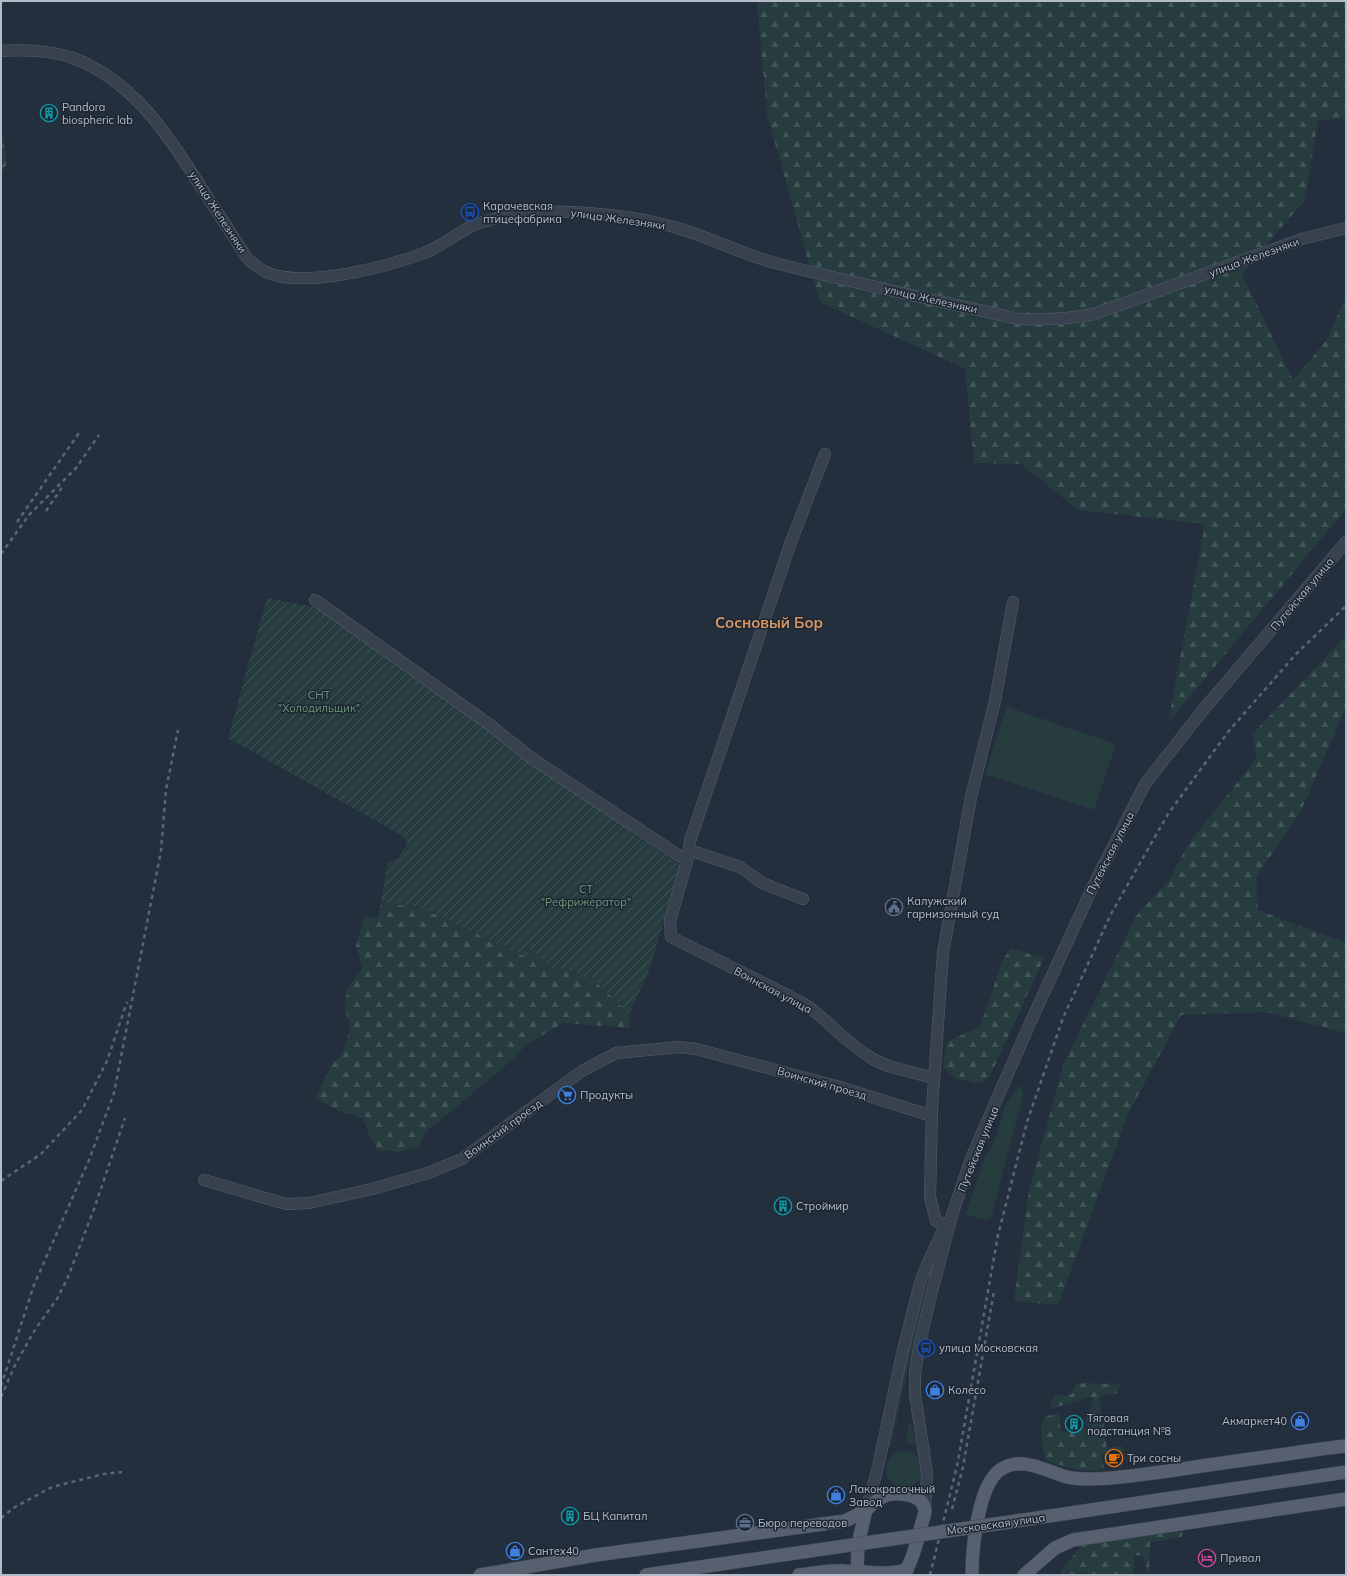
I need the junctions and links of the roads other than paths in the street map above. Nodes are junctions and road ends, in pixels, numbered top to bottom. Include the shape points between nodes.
1 (1, 51) edge
2 (1346, 228) edge
3 (825, 454) dead end
4 (1346, 542) edge
5 (315, 600) dead end
6 (1013, 602) dead end
7 (688, 856) junction
8 (803, 899) dead end
9 (934, 1078) junction
10 (932, 1116) junction
11 (204, 1180) dead end
12 (953, 1212) junction
13 (945, 1225) junction
14 (1346, 1446) edge
15 (1346, 1472) edge
16 (1346, 1499) edge
17 (866, 1510) junction
18 (925, 1511) junction
19 (973, 1572) edge
20 (857, 1573) edge
21 (906, 1573) edge
22 (1024, 1574) edge
23 (480, 1575) edge
24 (646, 1575) edge
25 (799, 1575) edge

1 - 2 street, улица Железняки via 40,52 72,58 107,75 141,103 170,138 247,258 267,272 284,277 329,276 363,270 426,253 474,225 526,212 564,212 650,221 683,229 777,264 1019,319 1041,320 1094,314 1302,239
3 - 7 street via 789,549 690,842
4 - 12 street, Путейская улица via 1203,710 1145,784 1095,882 1031,1021 972,1156
5 - 7 street via 530,757
6 - 9 street via 995,701 971,797 942,953
7 - 8 street via 740,867 762,883
7 - 9 street, Воинская улица via 670,920 671,937 803,1003 871,1058
9 - 10 street
10 - 11 street, Воинский проезд via 840,1087 696,1049 616,1053 582,1071 462,1159 428,1173 372,1189 286,1204
10 - 13 street via 930,1197 936,1221
12 - 13 street, Путейская улица
12 - 18 street, Путейская улица via 932,1291 915,1373 916,1406 927,1473
13 - 17 street, Путейская улица via 920,1283
14 - 19 main road via 1134,1476 1095,1479 1067,1477 1030,1464 1010,1465 1000,1470 987,1487 975,1530
15 - 24 main road, Московская улица, bridge
16 - 22 main road via 1073,1540 1055,1548
17 - 18 main road via 876,1500 898,1493 917,1498
17 - 20 main road, Путейская улица via 858,1544
17 - 23 main road via 845,1520 596,1555
18 - 21 main road, Путейская улица via 915,1554
20 - 21 main road
20 - 25 main road via 844,1570

